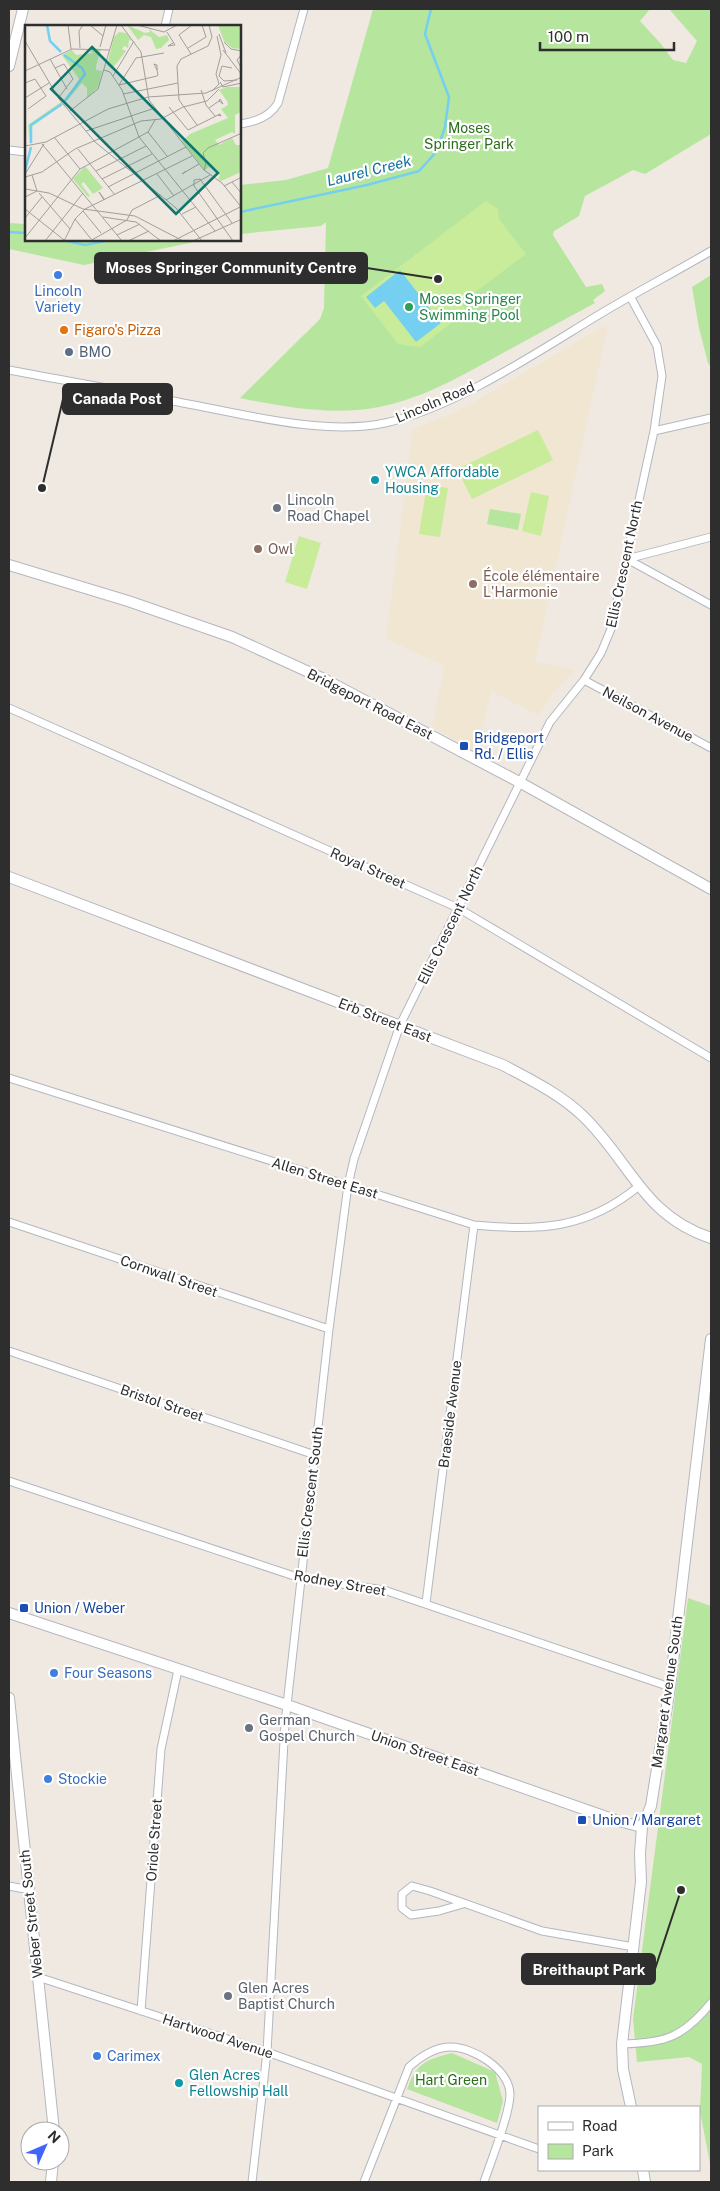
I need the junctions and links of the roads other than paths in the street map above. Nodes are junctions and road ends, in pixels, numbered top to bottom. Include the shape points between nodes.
1 (23, 9) edge
2 (169, 9) edge
3 (304, 9) edge
4 (165, 25) edge
5 (9, 66) edge
6 (241, 124) edge
7 (9, 150) edge
8 (25, 152) edge
9 (711, 251) edge
10 (631, 298) junction
11 (9, 370) edge
12 (711, 418) edge
13 (654, 430) junction
14 (711, 537) edge
15 (627, 559) junction
16 (9, 565) edge
17 (711, 605) edge
18 (584, 680) junction
19 (9, 708) edge
20 (711, 748) edge
21 (521, 783) junction
22 (9, 877) edge
23 (711, 889) edge
24 (458, 908) junction
25 (400, 1025) junction
26 (711, 1058) edge
27 (9, 1078) edge
28 (348, 1184) junction
29 (639, 1186) junction
30 (9, 1222) edge
31 (474, 1225) junction
32 (711, 1238) edge
33 (329, 1329) junction
34 (711, 1339) edge
35 (9, 1351) edge
36 (315, 1455) junction
37 (9, 1481) edge
38 (300, 1578) junction
39 (426, 1603) junction
40 (9, 1613) edge
41 (178, 1670) junction
42 (670, 1687) junction
43 (9, 1698) edge
44 (287, 1705) junction
45 (642, 1827) junction
46 (9, 1886) edge
47 (30, 1890) junction
48 (464, 1904) junction
49 (634, 1947) junction
50 (38, 1977) junction
51 (711, 2003) edge
52 (141, 2011) junction
53 (622, 2044) junction
54 (267, 2052) junction
55 (395, 2098) junction
56 (630, 2106) edge
57 (53, 2121) edge
58 (498, 2136) junction
59 (538, 2149) edge
60 (252, 2182) edge
61 (364, 2182) edge
62 (484, 2182) edge

1 - 5 main road
2 - 4 street
3 - 6 street via 274,110 264,117
7 - 8 street
9 - 10 street, Lincoln Road
10 - 11 street, Lincoln Road via 464,392 412,415 359,426 317,425 243,414
10 - 13 street, Ellis Crescent North via 650,329 661,362
12 - 13 street
13 - 15 street, Ellis Crescent North
14 - 15 street
15 - 17 street
15 - 18 street, Ellis Crescent North via 611,629
16 - 21 main road, Bridgeport Road East via 232,636 324,679
18 - 20 street, Neilson Avenue
18 - 21 street, Ellis Crescent North via 550,722
19 - 24 street, Royal Street
21 - 23 main road, Bridgeport Road East
21 - 24 street, Ellis Crescent North
22 - 25 main road, Erb Street East
24 - 25 street, Ellis Crescent North
24 - 26 street, Royal Street
25 - 28 street, Ellis Crescent South
25 - 29 main road, Erb Street East via 503,1065 565,1100 601,1135
27 - 28 street, Allen Street East
28 - 31 street, Allen Street East
28 - 33 street, Ellis Crescent South
29 - 31 street, Allen Street East via 615,1204 569,1224 532,1229
29 - 32 main road, Erb Street East via 673,1221
30 - 33 street, Cornwall Street
31 - 39 street, Braeside Avenue
33 - 36 street, Ellis Crescent South
34 - 42 main road, Margaret Avenue South
35 - 36 street, Bristol Street
36 - 38 street, Ellis Crescent South
37 - 38 street, Rodney Street
38 - 39 street, Rodney Street via 384,1590
38 - 44 street, Ellis Crescent South
39 - 42 street, Rodney Street
40 - 41 main road, Union Street East
41 - 44 main road, Union Street East
41 - 52 street, Oriole Street via 161,1749
42 - 45 main road, Margaret Avenue South via 651,1806
43 - 47 main road, Weber Street South
44 - 45 main road, Union Street East
44 - 54 street, Ellis Crescent South via 274,1884
45 - 49 main road, Margaret Avenue South via 641,1882
46 - 47 street
47 - 50 main road, Weber Street South
48 - 48 street via 412,1886 402,1894 402,1908 411,1915
48 - 49 street via 542,1931
49 - 53 main road, Margaret Avenue South
50 - 52 street, Hartwood Avenue
50 - 57 main road, Weber Street South
51 - 53 street via 686,2030 664,2040
52 - 54 street, Hartwood Avenue
53 - 56 main road, Margaret Avenue South
54 - 55 street, Hartwood Avenue
54 - 60 street, Ellis Crescent South
55 - 58 street, Hartwood Avenue
55 - 58 street via 409,2067 421,2056 450,2047 476,2054 497,2066 510,2094
55 - 61 street
58 - 59 street, Hartwood Avenue
58 - 62 street

